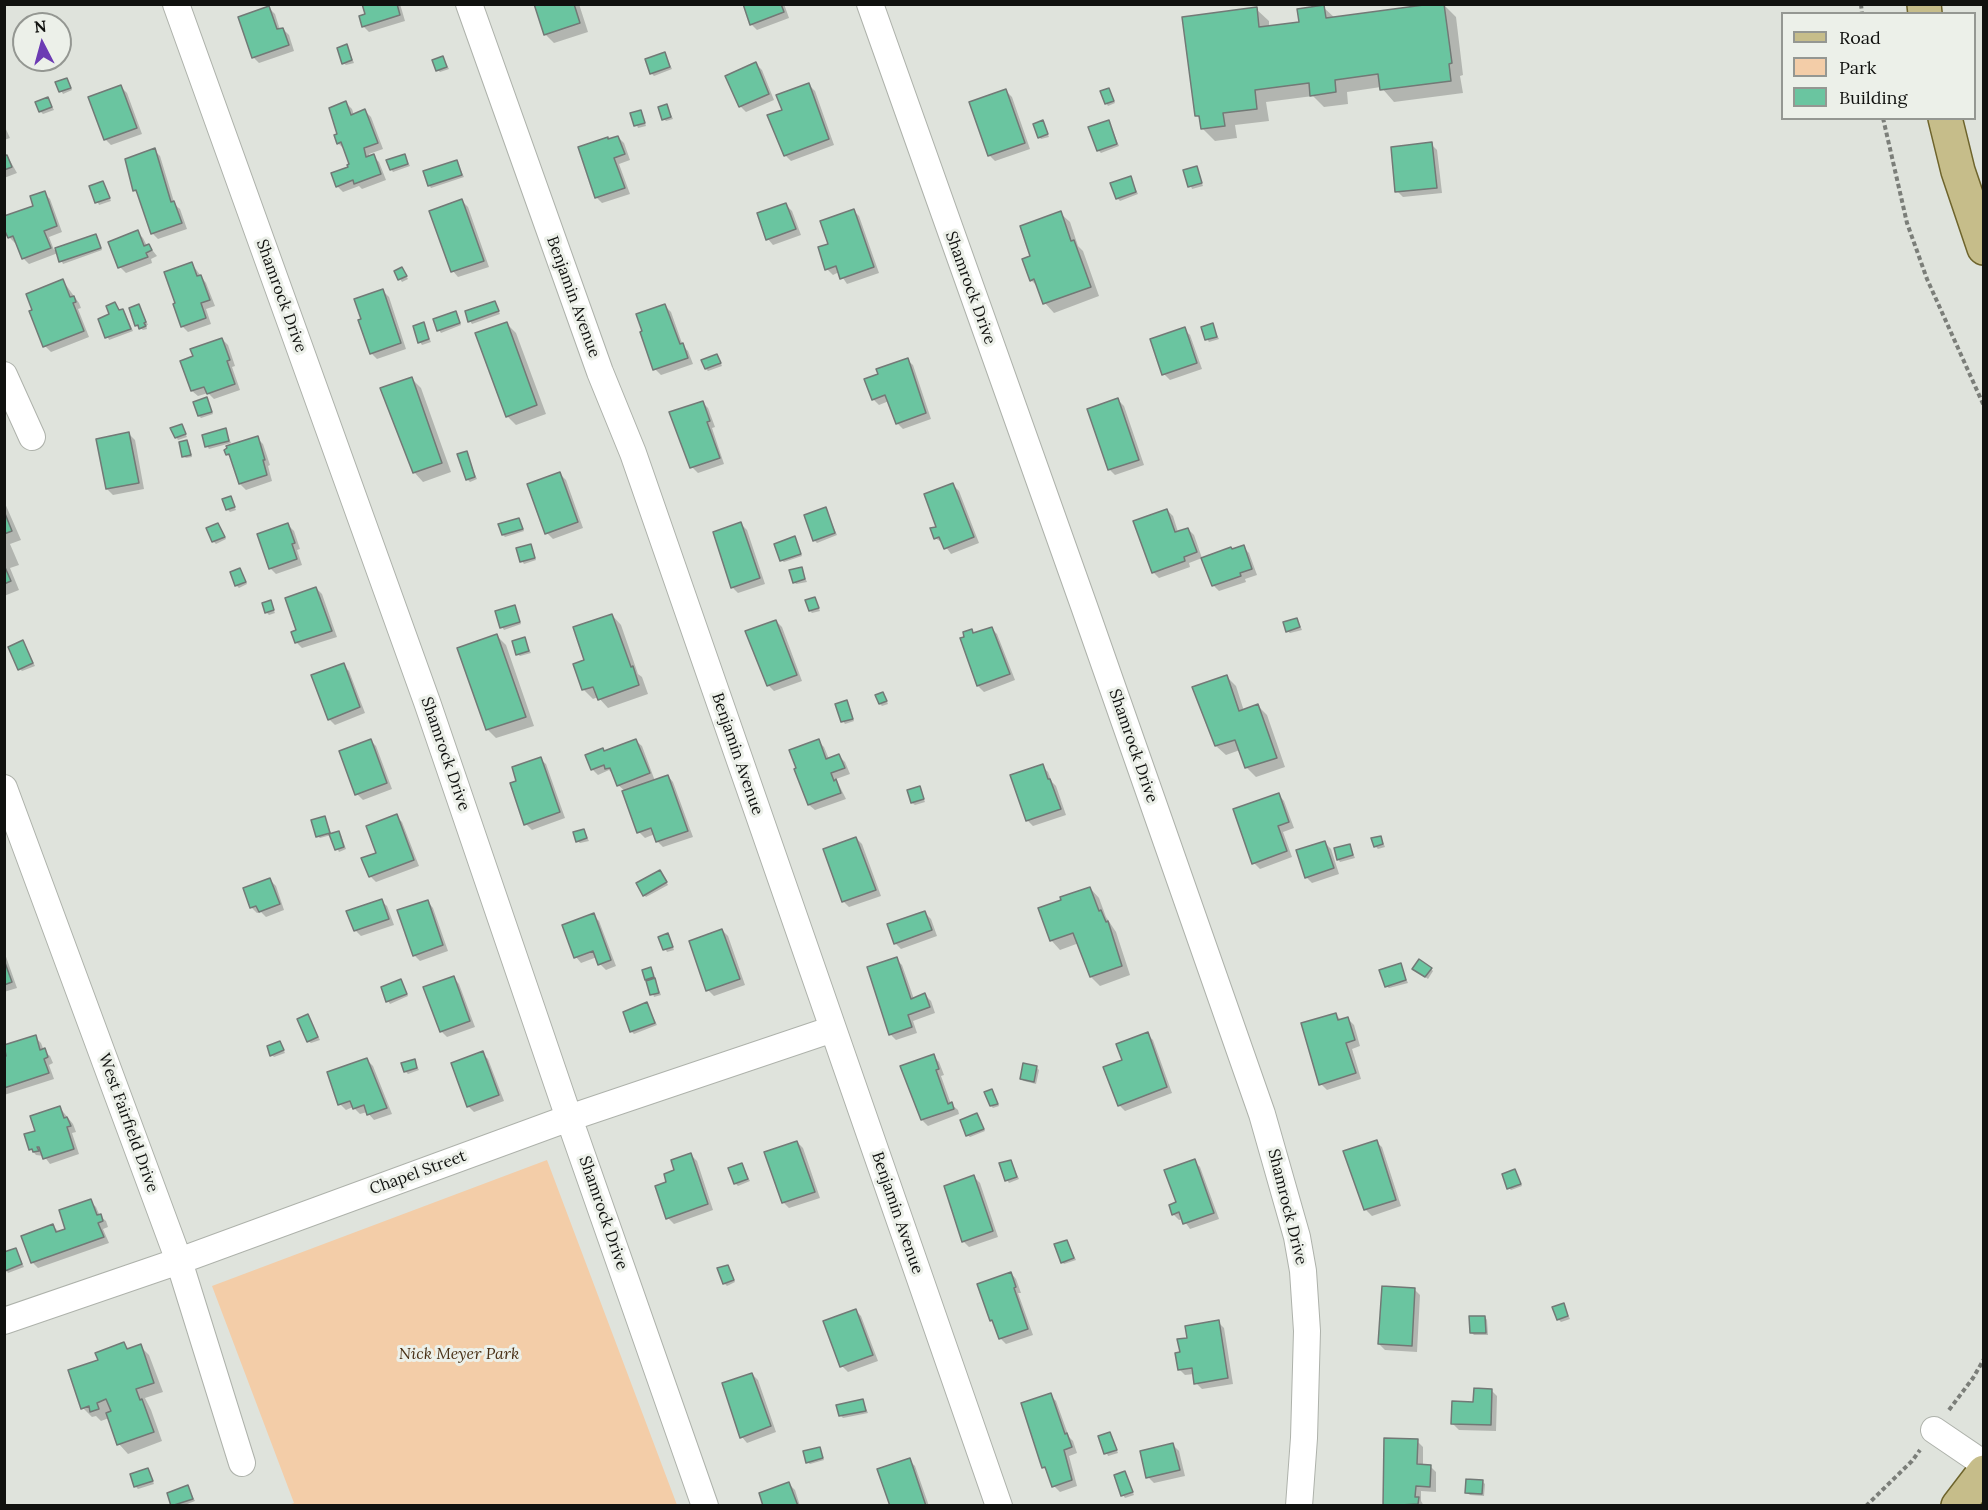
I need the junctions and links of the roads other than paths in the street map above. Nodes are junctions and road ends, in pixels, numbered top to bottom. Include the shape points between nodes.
1 (176, 4) edge
2 (470, 4) edge
3 (870, 4) edge
4 (1945, 120) edge
5 (1983, 248) edge
6 (4, 375) edge
7 (32, 437) dead end
8 (4, 788) edge
9 (832, 1029) junction
10 (569, 1118) junction
11 (179, 1261) junction
12 (4, 1321) edge
13 (1934, 1430) dead end
14 (242, 1462) dead end
15 (1983, 1464) edge
16 (1983, 1472) edge
17 (705, 1506) edge
18 (999, 1506) edge
19 (1299, 1506) edge
20 (1958, 1506) edge

1 - 10 street, Shamrock Drive via 427,702
2 - 9 street, Benjamin Avenue via 600,372 633,453
3 - 19 street, Shamrock Drive via 1262,1114 1291,1214 1303,1271 1307,1331
4 - 5 main road
6 - 7 street
8 - 11 street, West Fairfield Drive
9 - 10 street, Chapel Street
9 - 18 street, Benjamin Avenue
10 - 11 street, Chapel Street
10 - 17 street, Shamrock Drive
11 - 12 street, Chapel Street
11 - 14 street, West Fairfield Drive
13 - 15 street
16 - 20 main road

